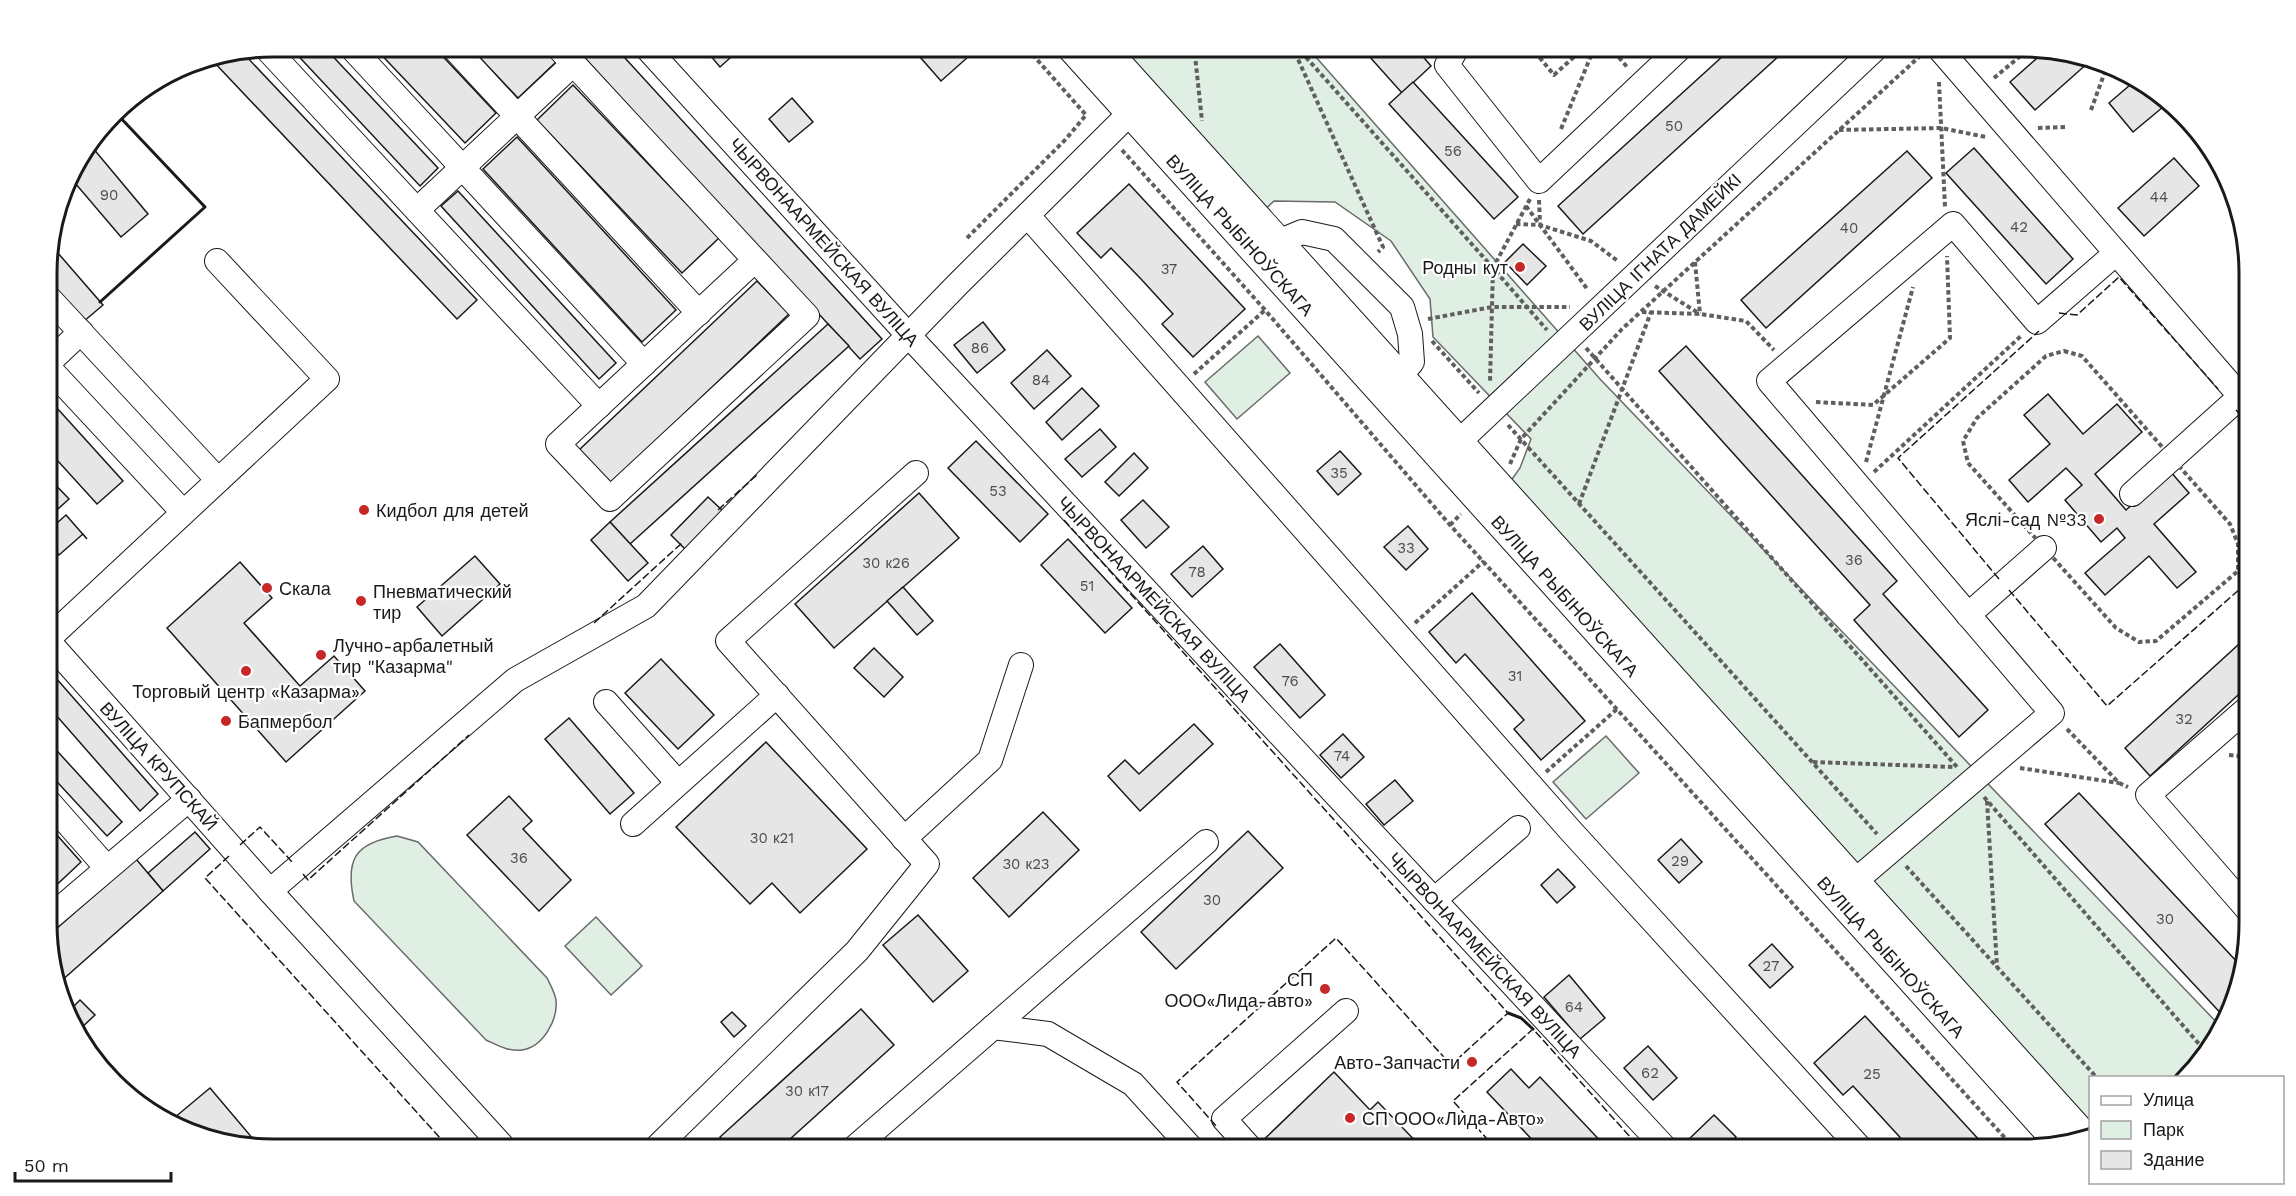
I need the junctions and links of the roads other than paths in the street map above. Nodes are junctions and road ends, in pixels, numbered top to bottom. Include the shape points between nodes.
1 (274, 57) edge
2 (360, 57) edge
3 (462, 57) edge
4 (567, 57) edge
5 (655, 57) edge
6 (1081, 57) edge
7 (1111, 57) edge
8 (1452, 57) edge
9 (1671, 57) edge
10 (1866, 57) edge
11 (1938, 57) edge
12 (573, 64) junction
13 (1130, 113) junction
14 (517, 117) junction
15 (462, 168) junction
16 (417, 210) junction
17 (1028, 216) junction
18 (1278, 242) junction
19 (2115, 254) junction
20 (755, 260) junction
21 (217, 261) dead end
22 (57, 307) edge
23 (699, 313) junction
24 (81, 332) junction
25 (909, 336) junction
26 (57, 355) edge
27 (644, 364) junction
28 (57, 376) edge
29 (1392, 386) junction
30 (2239, 395) edge
31 (2239, 405) edge
32 (599, 406) junction
33 (1450, 451) junction
34 (916, 473) dead end
35 (218, 480) junction
36 (1486, 492) junction
37 (2132, 494) dead end
38 (183, 512) junction
39 (2044, 548) road end
40 (1968, 615) junction
41 (57, 636) edge
42 (57, 653) edge
43 (1021, 666) dead end
44 (777, 695) junction
45 (606, 702) dead end
46 (2239, 716) edge
47 (678, 783) junction
48 (189, 799) junction
49 (57, 811) edge
50 (633, 824) dead end
51 (1518, 828) dead end
52 (904, 839) junction
53 (1206, 842) dead end
54 (107, 868) junction
55 (1854, 882) junction
56 (270, 891) junction
57 (1434, 900) junction
58 (2239, 900) edge
59 (57, 910) edge
60 (1346, 1011) dead end
61 (993, 1027) junction
62 (2080, 1132) edge
63 (2054, 1137) edge
64 (496, 1139) edge
65 (665, 1139) edge
66 (864, 1139) edge
67 (1183, 1139) edge
68 (1242, 1139) edge
69 (1657, 1139) edge
70 (1852, 1139) edge

1 - 16 street
2 - 15 street
3 - 14 street
4 - 12 street
5 - 25 street, ЧЫРВОНААРМЕЙСКАЯ ВУЛІЦА
6 - 13 main road, ВУЛІЦА РЫБІНОЎСКАГА
7 - 18 main road, ВУЛІЦА РЫБІНОЎСКАГА
8 - 9 street via 1447,65 1539,182
10 - 33 street, ВУЛІЦА ІГНАТА ДАМЕЙКІ via 1567,341 1489,403
11 - 19 street
12 - 14 street
12 - 20 street
13 - 17 street
13 - 29 main road, ВУЛІЦА РЫБІНОЎСКАГА
14 - 15 street
14 - 23 street
15 - 16 street
15 - 27 street
16 - 32 street
17 - 25 street
17 - 70 street via 1531,786
18 - 29 main road, ВУЛІЦА РЫБІНОЎСКАГА
18 - 29 street via 1302,232 1334,239 1402,307 1410,334 1412,362
19 - 30 street
19 - 40 street via 2037,322 1953,224 1769,381
20 - 23 street
20 - 32 street via 807,316 610,499 558,444
21 - 35 street via 327,379
22 - 24 street
23 - 27 street
24 - 26 street
24 - 35 street
25 - 56 street via 646,606 515,680
25 - 57 street, ЧЫРВОНААРМЕЙСКАЯ ВУЛІЦА
27 - 32 street
28 - 38 street
29 - 33 main road, ВУЛІЦА РЫБІНОЎСКАГА
31 - 37 street
33 - 36 main road, ВУЛІЦА РЫБІНОЎСКАГА
34 - 44 street via 728,641
35 - 38 street
36 - 55 main road, ВУЛІЦА РЫБІНОЎСКАГА
36 - 63 main road, ВУЛІЦА РЫБІНОЎСКАГА
38 - 41 street
39 - 40 street
40 - 55 street via 2052,713
42 - 48 street, ВУЛІЦА КРУПСКАЙ
43 - 52 street via 990,760
44 - 47 street
44 - 52 street
45 - 47 street
46 - 58 street via 2148,795
47 - 50 street
48 - 54 street
48 - 56 street, ВУЛІЦА КРУПСКАЙ
49 - 54 street
51 - 57 street
52 - 65 street via 927,864 857,951
53 - 61 street
54 - 59 street
55 - 62 main road, ВУЛІЦА РЫБІНОЎСКАГА
56 - 64 street, ВУЛІЦА КРУПСКАЙ
57 - 69 street, ЧЫРВОНААРМЕЙСКАЯ ВУЛІЦА
60 - 68 street via 1224,1119
61 - 66 street
61 - 67 street via 1048,1034 1133,1084

